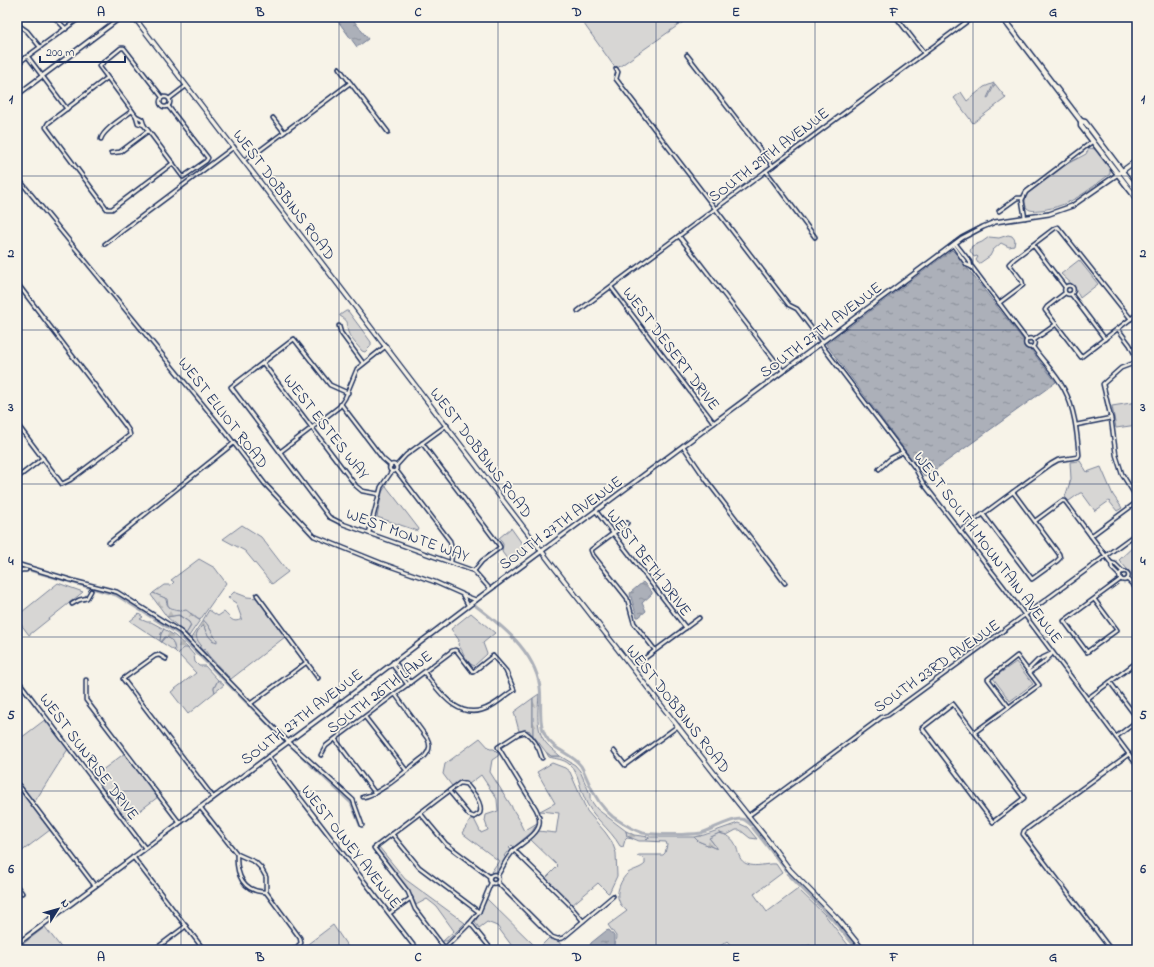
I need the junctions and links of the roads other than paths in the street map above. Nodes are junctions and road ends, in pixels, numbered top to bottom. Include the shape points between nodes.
1 (54, 17) edge
2 (81, 17) edge
3 (121, 17) edge
4 (134, 17) edge
5 (685, 17) edge
6 (896, 17) edge
7 (973, 17) edge
8 (1002, 17) edge
9 (1014, 17) edge
10 (679, 22) dead end
11 (1006, 23) junction
12 (17, 24) edge
13 (66, 29) junction
14 (40, 47) junction
15 (924, 53) junction
16 (687, 55) dead end
17 (28, 57) junction
18 (17, 64) edge
19 (339, 68) dead end
20 (616, 69) dead end
21 (42, 76) junction
22 (107, 78) junction
23 (350, 82) junction
24 (186, 85) junction
25 (17, 95) edge
26 (162, 97) junction
27 (169, 99) junction
28 (168, 106) junction
29 (67, 109) junction
30 (132, 111) junction
31 (136, 116) junction
32 (273, 118) dead end
33 (1081, 121) junction
34 (144, 125) junction
35 (148, 131) junction
36 (284, 132) junction
37 (388, 132) dead end
38 (101, 140) dead end
39 (1093, 141) junction
40 (234, 147) junction
41 (111, 154) dead end
42 (244, 160) junction
43 (1137, 160) edge
44 (173, 163) junction
45 (773, 166) junction
46 (766, 171) junction
47 (1120, 172) junction
48 (17, 177) edge
49 (1137, 191) edge
50 (1022, 198) junction
51 (1137, 199) edge
52 (716, 208) junction
53 (999, 211) dead end
54 (1025, 218) junction
55 (680, 236) junction
56 (814, 237) dead end
57 (105, 244) dead end
58 (954, 244) junction
59 (1033, 245) junction
60 (17, 283) edge
61 (611, 287) junction
62 (1066, 287) junction
63 (1065, 293) junction
64 (1071, 294) junction
65 (999, 303) junction
66 (578, 311) dead end
67 (1137, 314) edge
68 (1131, 319) junction
69 (1055, 325) junction
70 (339, 326) dead end
71 (1118, 329) junction
72 (1105, 339) junction
73 (1027, 340) junction
74 (1034, 340) junction
75 (821, 343) junction
76 (386, 346) junction
77 (1033, 347) junction
78 (1137, 359) edge
79 (1137, 362) edge
80 (263, 363) junction
81 (363, 363) junction
82 (783, 371) junction
83 (348, 393) junction
84 (341, 404) junction
85 (1111, 418) junction
86 (714, 423) junction
87 (17, 424) edge
88 (1076, 425) junction
89 (447, 426) junction
90 (312, 428) junction
91 (235, 442) junction
92 (422, 444) junction
93 (683, 446) junction
94 (280, 452) junction
95 (903, 452) junction
96 (43, 458) junction
97 (391, 466) junction
98 (396, 466) junction
99 (879, 469) dead end
100 (396, 470) junction
101 (392, 471) junction
102 (17, 478) edge
103 (1013, 492) junction
104 (379, 494) junction
105 (1137, 498) edge
106 (1137, 502) edge
107 (596, 511) junction
108 (984, 514) junction
109 (1034, 521) junction
110 (627, 523) dead end
111 (960, 531) junction
112 (369, 533) junction
113 (613, 533) junction
114 (1137, 534) edge
115 (1091, 536) junction
116 (109, 543) dead end
117 (542, 550) junction
118 (1106, 556) junction
119 (451, 562) junction
120 (1111, 563) junction
121 (17, 564) edge
122 (1118, 567) junction
123 (26, 570) dead end
124 (1114, 570) junction
125 (474, 571) junction
126 (17, 572) edge
127 (1123, 572) junction
128 (1120, 577) junction
129 (1127, 579) junction
130 (785, 583) dead end
131 (490, 589) junction
132 (1137, 589) edge
133 (91, 591) dead end
134 (462, 594) junction
135 (257, 595) dead end
136 (1094, 598) junction
137 (472, 602) junction
138 (72, 604) dead end
139 (1025, 616) junction
140 (699, 618) dead end
141 (686, 628) junction
142 (655, 650) junction
143 (1053, 653) junction
144 (166, 659) dead end
145 (307, 662) junction
146 (393, 662) junction
147 (1137, 662) edge
148 (633, 667) junction
149 (1029, 671) junction
150 (424, 672) junction
151 (318, 678) dead end
152 (17, 679) edge
153 (86, 680) dead end
154 (1110, 682) junction
155 (410, 683) junction
156 (408, 685) junction
157 (395, 694) junction
158 (1088, 699) junction
159 (250, 704) junction
160 (1009, 707) junction
161 (365, 717) junction
162 (1137, 718) edge
163 (1137, 721) edge
164 (678, 726) junction
165 (975, 732) junction
166 (1116, 737) junction
167 (335, 739) junction
168 (288, 741) junction
169 (614, 751) dead end
170 (321, 754) dead end
171 (1129, 754) junction
172 (268, 756) junction
173 (542, 758) dead end
174 (1137, 765) edge
175 (406, 770) junction
176 (17, 783) edge
177 (448, 791) junction
178 (375, 793) junction
179 (213, 797) junction
180 (363, 797) dead end
181 (200, 807) junction
182 (420, 813) junction
183 (748, 816) junction
184 (179, 822) junction
185 (362, 825) dead end
186 (392, 834) junction
187 (145, 848) junction
188 (514, 850) junction
189 (238, 854) junction
190 (133, 857) junction
191 (490, 876) junction
192 (497, 876) junction
193 (497, 882) junction
194 (491, 883) junction
195 (17, 886) edge
196 (95, 886) junction
197 (266, 892) junction
198 (22, 893) dead end
199 (613, 896) dead end
200 (411, 898) junction
201 (479, 912) junction
202 (390, 913) junction
203 (583, 921) junction
204 (470, 923) junction
205 (186, 926) junction
206 (17, 944) edge
207 (445, 949) edge
208 (154, 950) edge
209 (204, 950) edge
210 (292, 950) edge
211 (417, 950) edge
212 (438, 950) edge
213 (492, 950) edge
214 (863, 950) edge
215 (1111, 950) edge

1 - 13 street
2 - 13 street
3 - 21 street
4 - 24 main road, WEST DOBBINS ROAD
5 - 10 street
6 - 15 street
7 - 15 street, SOUTH 29TH AVENUE
8 - 11 main road
9 - 11 street
11 - 33 main road
12 - 14 street via 27,31
13 - 14 street
14 - 17 street
15 - 45 street, SOUTH 29TH AVENUE
16 - 45 street
17 - 18 street
17 - 21 street
19 - 23 street
20 - 52 street, WEST SOUTH MOUNTAIN AVENUE via 616,79
21 - 25 street
21 - 29 street
22 - 26 street via 99,66 124,48
22 - 29 street
22 - 30 street
23 - 36 street
23 - 37 street
24 - 27 street
24 - 40 main road, WEST DOBBINS ROAD
26 - 27 street
26 - 28 street via 161,104
27 - 28 street
28 - 44 street via 208,158 184,177
29 - 44 street via 46,126 47,129 109,210
30 - 31 street
30 - 38 street via 105,132
31 - 34 street via 142,119
31 - 34 street via 138,123
32 - 36 street
33 - 39 main road via 1081,126
33 - 47 main road via 1085,122
34 - 35 street
35 - 41 street via 120,152
35 - 44 street
36 - 42 street
39 - 47 main road
39 - 50 street via 1028,190
40 - 42 main road, WEST DOBBINS ROAD
40 - 57 street
42 - 76 main road, WEST DOBBINS ROAD
43 - 47 main road, SOUTH 27TH AVENUE
45 - 46 street, SOUTH 29TH AVENUE
46 - 52 street, SOUTH 29TH AVENUE
46 - 56 street
47 - 49 main road
47 - 51 main road
47 - 54 street, SOUTH 27TH AVENUE via 1072,206 1049,214
48 - 91 street, WEST ELLIOT ROAD
50 - 53 street via 1017,198
50 - 54 street
52 - 55 street, SOUTH 29TH AVENUE
52 - 75 street, WEST SOUTH MOUNTAIN AVENUE
54 - 58 street, SOUTH 27TH AVENUE via 990,224
55 - 61 street, SOUTH 29TH AVENUE
55 - 82 street
58 - 65 street via 967,265 972,267
58 - 75 street, SOUTH 27TH AVENUE
59 - 62 street
59 - 65 street via 1009,264 1023,285
59 - 68 street via 1058,227
60 - 96 street via 130,435 62,484
61 - 66 street, SOUTH 29TH AVENUE
61 - 86 street, WEST DESERT DRIVE
62 - 63 street
62 - 64 street via 1072,287
63 - 64 street
63 - 69 street via 1045,310
64 - 72 street
65 - 73 street
67 - 68 street
68 - 71 street
69 - 72 street via 1081,357
69 - 74 street
70 - 81 street via 341,333
71 - 72 street
71 - 78 street
73 - 74 street
73 - 77 street via 1027,347
74 - 77 street
75 - 82 street, SOUTH 27TH AVENUE
75 - 95 street, WEST SOUTH MOUNTAIN AVENUE
76 - 81 street
76 - 89 main road, WEST DOBBINS ROAD
77 - 88 street via 1064,388
79 - 85 street via 1121,368 1103,384
80 - 83 street via 294,339 329,384
80 - 90 street, WEST ESTES WAY
80 - 94 street, WEST MONTE WAY via 231,387
81 - 83 street via 354,374
82 - 86 street, SOUTH 27TH AVENUE
83 - 84 street
84 - 90 street
84 - 97 street
85 - 88 street
85 - 105 street via 1116,455 1122,474
86 - 93 street, SOUTH 27TH AVENUE
87 - 96 street
88 - 103 street via 1078,457 1054,462
89 - 92 street
89 - 117 main road, WEST DOBBINS ROAD
90 - 94 street
90 - 104 street, WEST ESTES WAY via 356,486 362,491
91 - 116 street
91 - 134 street, WEST ELLIOT ROAD via 269,488 314,536
92 - 98 street
92 - 125 street via 500,547
93 - 107 street, SOUTH 27TH AVENUE
93 - 130 street
94 - 112 street, WEST MONTE WAY via 329,517
95 - 99 street via 891,458
95 - 111 street, WEST SOUTH MOUNTAIN AVENUE
96 - 102 street
97 - 98 street
97 - 101 street
98 - 100 street
100 - 101 street
100 - 119 street via 450,540
101 - 104 street
103 - 108 street
103 - 109 street
104 - 112 street
106 - 115 street
107 - 113 street, WEST BETH DRIVE
107 - 117 street, SOUTH 27TH AVENUE
108 - 109 street via 1032,579 1060,558
108 - 111 street
109 - 115 street via 1065,501
110 - 113 street
111 - 139 street, WEST SOUTH MOUNTAIN AVENUE
112 - 119 street, WEST MONTE WAY
113 - 141 street, WEST BETH DRIVE
113 - 142 street via 591,550 627,598 634,624
114 - 118 street, SOUTH 23RD AVENUE
115 - 118 street
117 - 131 street, SOUTH 27TH AVENUE
117 - 148 main road, WEST DOBBINS ROAD
118 - 120 street
118 - 139 street, SOUTH 23RD AVENUE
119 - 125 street, WEST MONTE WAY
120 - 122 street
120 - 124 street
121 - 159 street via 117,592 181,632
122 - 124 street
122 - 127 street
123 - 126 street
124 - 128 street
125 - 131 street, WEST MONTE WAY
127 - 128 street
127 - 129 street via 1128,574
128 - 129 street via 1124,581
128 - 136 street
129 - 132 street
131 - 137 street, SOUTH 27TH AVENUE
133 - 138 street via 87,598
134 - 137 street
134 - 137 street, WEST ELLIOT ROAD
135 - 145 street
136 - 136 street via 1064,621 1087,652 1118,630
137 - 146 street, SOUTH 27TH AVENUE
139 - 143 street, WEST SOUTH MOUNTAIN AVENUE
139 - 183 street, SOUTH 23RD AVENUE
140 - 141 street
141 - 142 street
142 - 148 street
143 - 149 street via 1042,664
143 - 149 street via 1038,660
143 - 158 street, WEST SOUTH MOUNTAIN AVENUE
144 - 179 street via 155,656 123,680
145 - 151 street
145 - 159 street
146 - 155 street
146 - 156 street
146 - 168 street, SOUTH 27TH AVENUE
147 - 154 street
148 - 164 main road, WEST DOBBINS ROAD
149 - 160 street via 1039,685
149 - 160 street via 1017,656 988,678
150 - 150 street, SOUTH 26TH LANE via 449,703 468,711 490,707 514,690 506,671 493,656 473,672 455,650
150 - 155 street, SOUTH 26TH LANE
152 - 187 street, WEST SUNRISE DRIVE
153 - 184 street via 86,700
154 - 158 street
154 - 162 street
155 - 156 street, SOUTH 26TH LANE
156 - 157 street, SOUTH 26TH LANE
157 - 161 street, SOUTH 26TH LANE
157 - 175 street via 427,738 430,747 425,756
158 - 166 street, WEST SOUTH MOUNTAIN AVENUE
159 - 168 street
160 - 165 street
161 - 167 street, SOUTH 26TH LANE
161 - 175 street
163 - 166 street
164 - 169 street via 624,765
164 - 183 main road, WEST DOBBINS ROAD
165 - 165 street via 1024,798 993,822 922,728 953,704
166 - 171 street, WEST SOUTH MOUNTAIN AVENUE
167 - 170 street, SOUTH 26TH LANE
167 - 178 street
168 - 172 street, SOUTH 27TH AVENUE
168 - 185 street via 353,800
171 - 174 street, WEST SOUTH MOUNTAIN AVENUE
171 - 215 street via 1024,831 1023,836
172 - 179 street, SOUTH 27TH AVENUE
172 - 202 street, WEST OLNEY AVENUE
173 - 188 street via 531,736 525,732 498,747 539,815 538,828 534,834
175 - 178 street
176 - 196 street
177 - 177 street via 463,783 480,805 481,811 474,817 469,815
177 - 182 street
178 - 180 street
179 - 181 street, SOUTH 27TH AVENUE
181 - 184 street, SOUTH 27TH AVENUE
181 - 189 street
182 - 186 street
182 - 191 street via 446,844
183 - 214 main road, WEST DOBBINS ROAD via 798,879 838,919
184 - 187 street, SOUTH 27TH AVENUE
186 - 200 street via 374,848
186 - 201 street via 419,867
187 - 190 street, SOUTH 27TH AVENUE
188 - 192 street
188 - 203 street
189 - 197 street via 255,862 261,868 266,877
189 - 197 street via 236,866 239,877 253,890
190 - 196 street, SOUTH 27TH AVENUE
190 - 205 street
191 - 192 street
191 - 194 street
192 - 193 street
193 - 194 street
193 - 203 street via 552,937 563,938
194 - 201 street
195 - 198 street
196 - 206 street, SOUTH 27TH AVENUE
197 - 210 street via 300,938 297,947
199 - 203 street
200 - 202 street
200 - 207 street via 415,909
201 - 204 street
202 - 211 street, WEST OLNEY AVENUE
204 - 207 street
204 - 213 street
205 - 208 street
205 - 209 street
207 - 212 street

